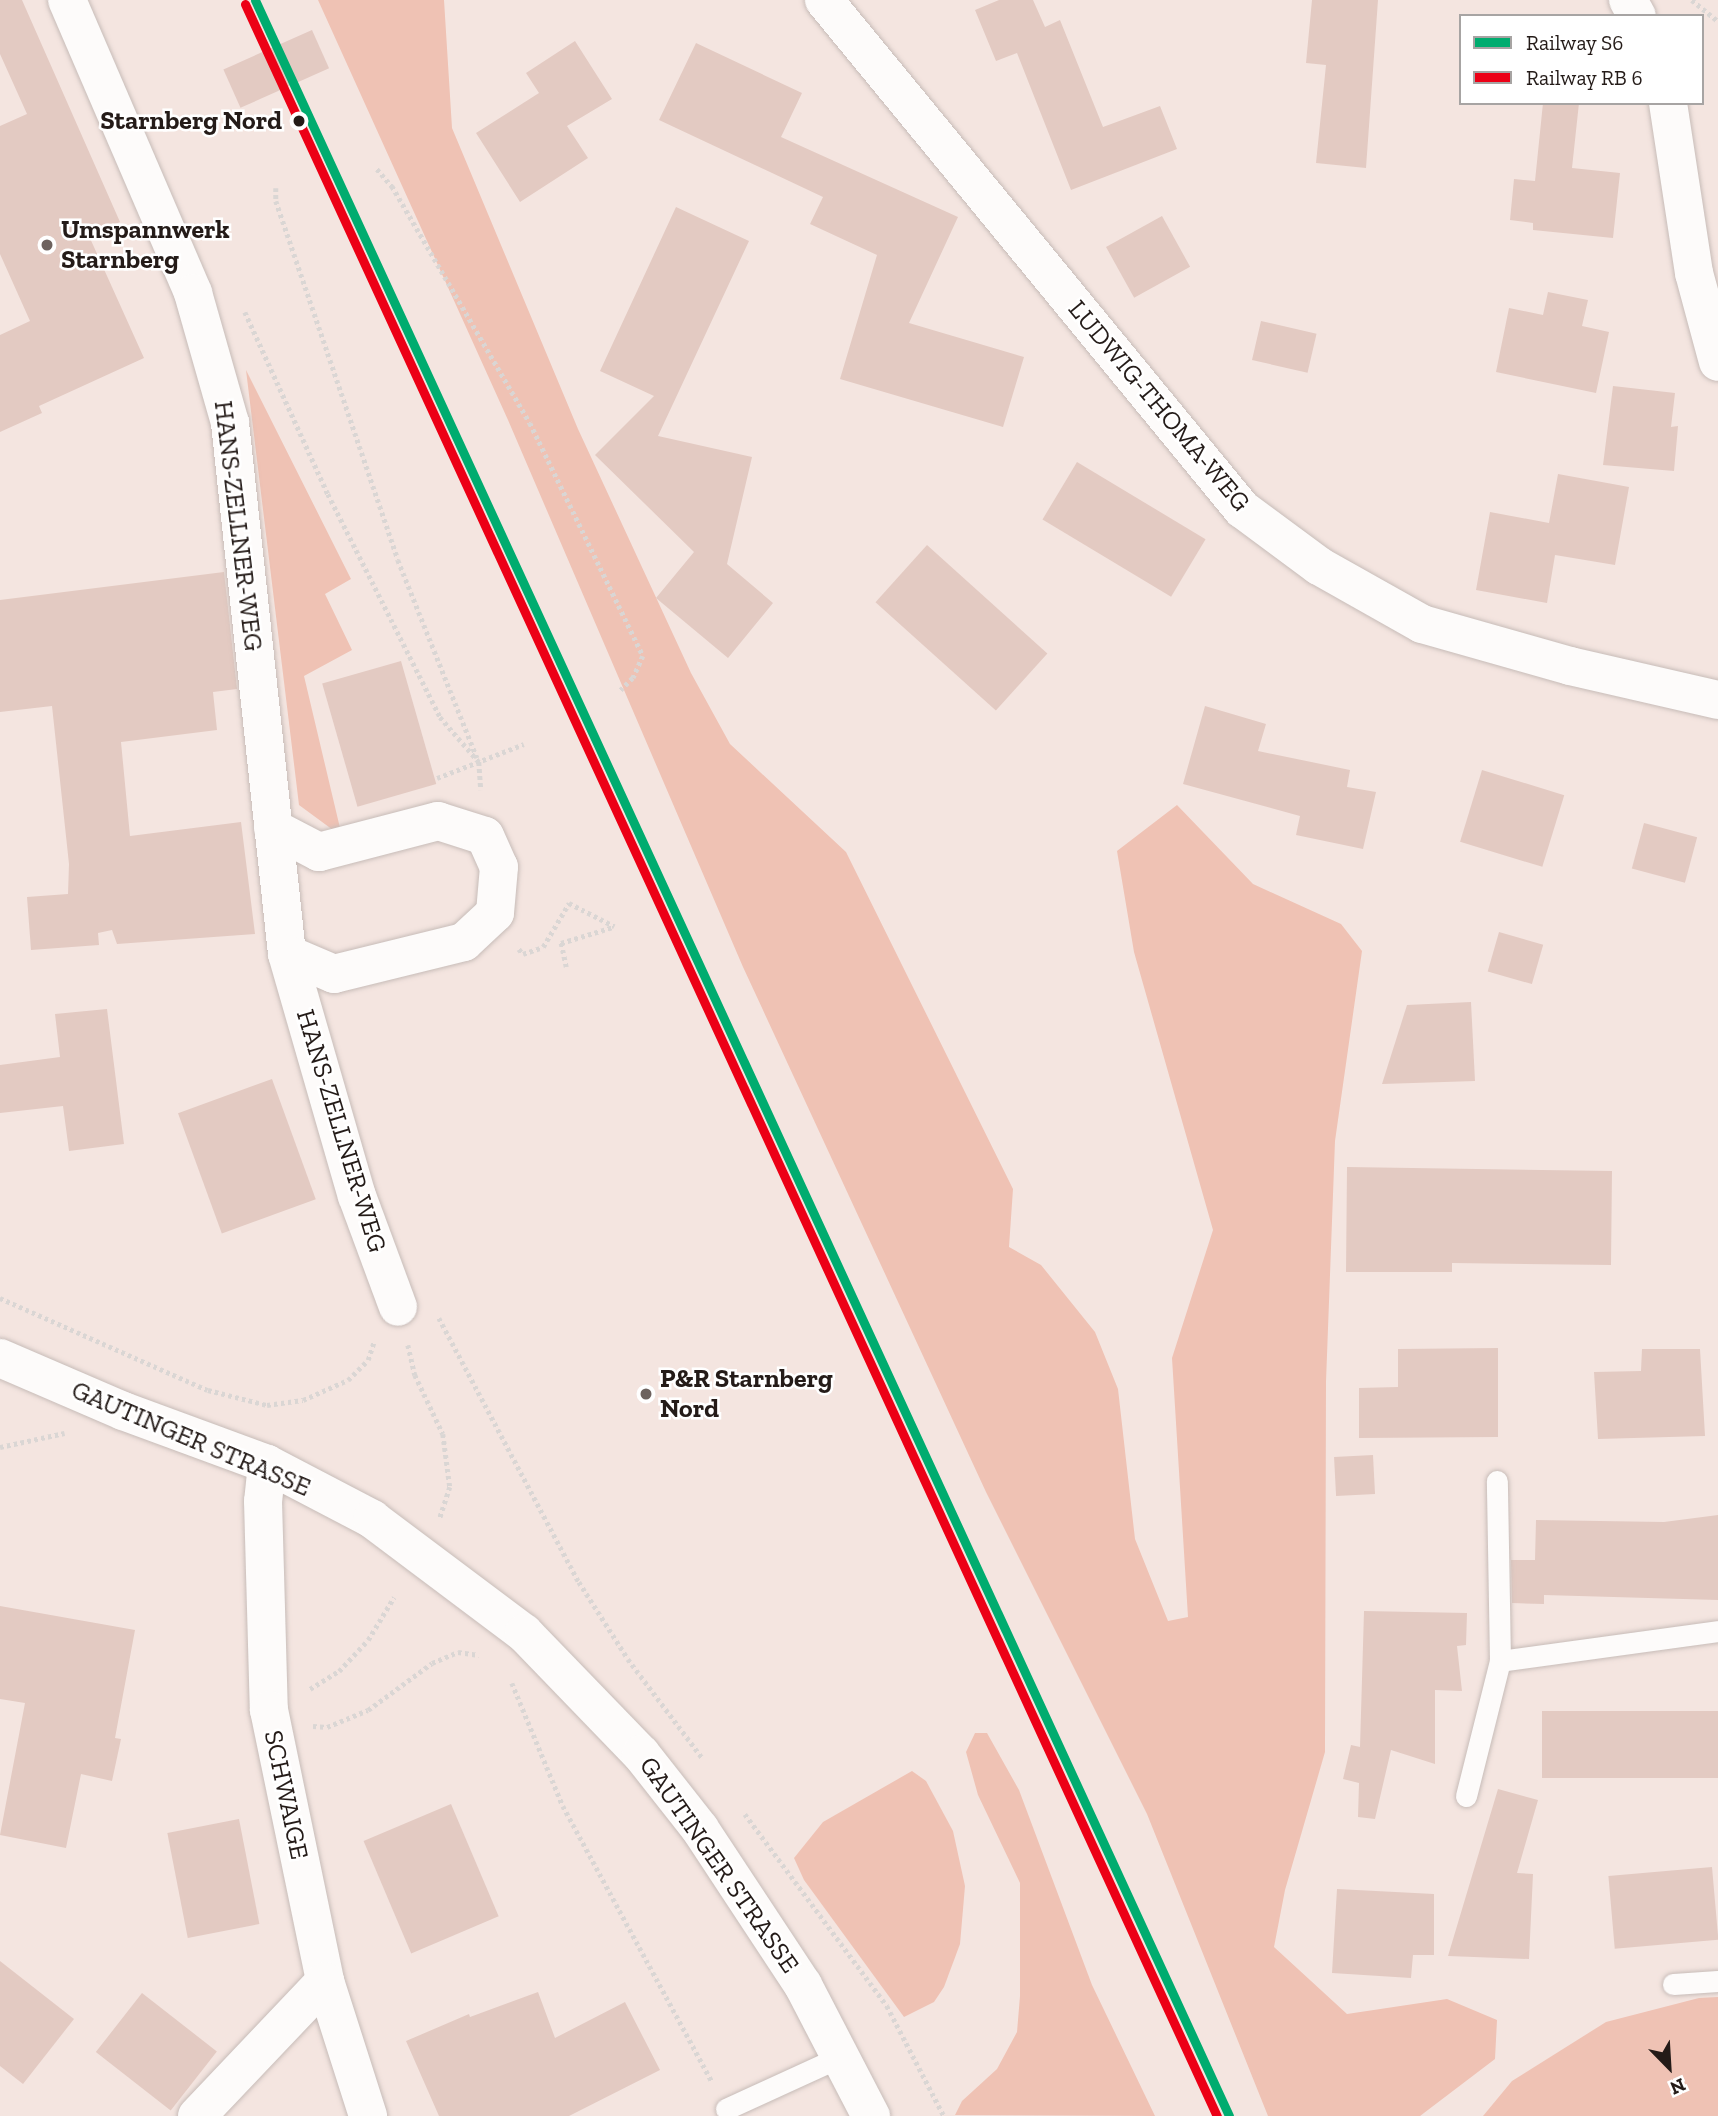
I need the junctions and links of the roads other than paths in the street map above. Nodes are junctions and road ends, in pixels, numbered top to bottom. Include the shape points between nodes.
1 (67, 0) edge
2 (824, 0) edge
3 (1668, 105) edge
4 (1718, 362) edge
5 (1718, 700) edge
6 (274, 828) junction
7 (287, 954) junction
8 (398, 1307) road end
9 (0, 1359) edge
10 (267, 1464) junction
11 (1497, 1481) dead end
12 (1718, 1631) edge
13 (1500, 1661) junction
14 (1466, 1796) dead end
15 (325, 1981) junction
16 (1718, 1981) edge
17 (1673, 1984) dead end
18 (842, 2056) junction
19 (726, 2109) road end
20 (197, 2116) edge
21 (368, 2116) edge
22 (871, 2116) edge

1 - 6 street, HANS-ZELLNER-WEG via 193,293 230,423
2 - 5 street, LUDWIG-THOMA-WEG via 1242,509 1319,566 1422,624 1570,666
3 - 4 street via 1694,273
6 - 7 street, HANS-ZELLNER-WEG
6 - 7 street, HANS-ZELLNER-WEG via 319,852 438,821 485,836 499,867 495,913 464,942 334,974
7 - 8 street, HANS-ZELLNER-WEG via 357,1196
9 - 10 street, GAUTINGER STRASSE
10 - 15 street, SCHWAIGE via 263,1502 279,1709
10 - 18 street, GAUTINGER STRASSE via 372,1519 455,1578 524,1633 582,1690 700,1829 771,1934
11 - 13 lane
12 - 13 lane
13 - 14 lane
15 - 20 street
15 - 21 street, SCHWAIGE
16 - 17 lane
18 - 19 lane
18 - 22 street, GAUTINGER STRASSE

